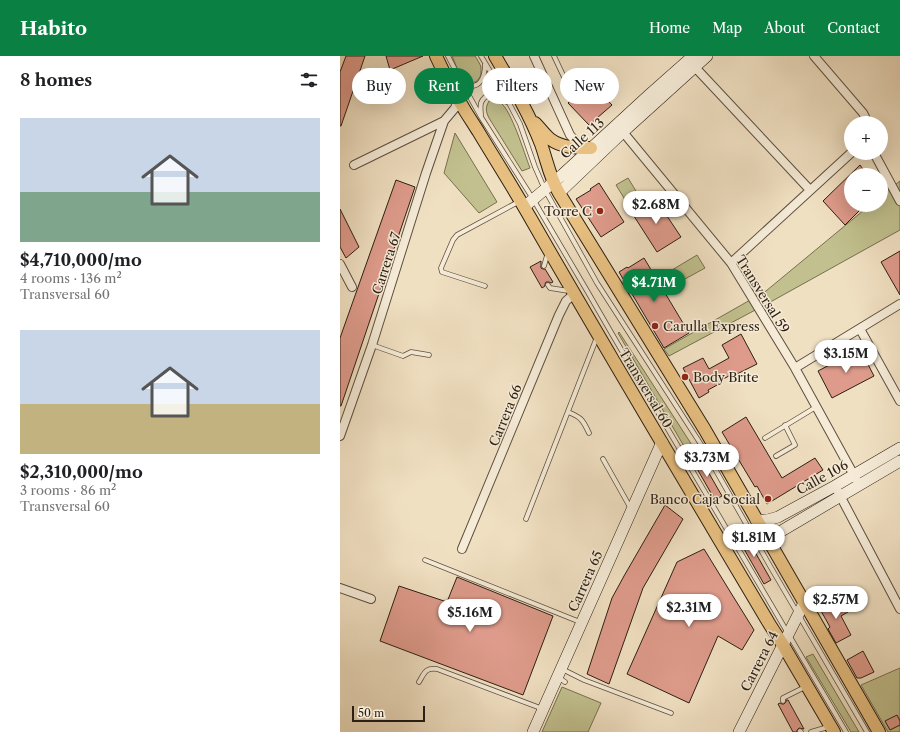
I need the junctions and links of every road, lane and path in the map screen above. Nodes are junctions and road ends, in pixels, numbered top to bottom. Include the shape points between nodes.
1 (436, 56) edge
2 (448, 56) edge
3 (481, 56) edge
4 (534, 56) edge
5 (554, 56) edge
6 (707, 56) edge
7 (814, 56) edge
8 (490, 60) edge
9 (692, 61) edge
10 (442, 68) edge
11 (454, 68) edge
12 (560, 70) edge
13 (474, 86) edge
14 (482, 101) edge
15 (456, 104) edge
16 (461, 104) edge
17 (474, 104) edge
18 (510, 104) edge
19 (528, 115) junction
20 (864, 116) edge
21 (481, 117) junction
22 (444, 120) junction
23 (623, 132) junction
24 (588, 148) junction
25 (844, 159) edge
26 (878, 160) edge
27 (354, 165) dead end
28 (549, 186) junction
29 (810, 190) junction
30 (559, 194) junction
31 (900, 201) edge
32 (526, 203) junction
33 (549, 250) junction
34 (731, 263) junction
35 (340, 264) edge
36 (544, 266) dead end
37 (548, 285) dead end
38 (352, 286) dead end
39 (485, 286) dead end
40 (574, 293) junction
41 (900, 304) edge
42 (860, 329) junction
43 (598, 334) junction
44 (372, 345) junction
45 (429, 355) dead end
46 (795, 368) junction
47 (900, 401) edge
48 (816, 407) junction
49 (568, 412) junction
50 (784, 425) junction
51 (589, 433) dead end
52 (340, 436) edge
53 (765, 438) dead end
54 (662, 442) junction
55 (900, 448) edge
56 (776, 456) dead end
57 (603, 459) dead end
58 (900, 461) edge
59 (856, 480) junction
60 (835, 486) junction
61 (840, 496) junction
62 (632, 510) junction
63 (526, 519) dead end
64 (756, 520) junction
65 (771, 546) junction
66 (462, 549) dead end
67 (425, 560) dead end
68 (340, 588) edge
69 (371, 599) dead end
70 (804, 603) junction
71 (900, 610) edge
72 (799, 615) junction
73 (582, 623) junction
74 (789, 634) junction
75 (783, 645) junction
76 (561, 676) junction
77 (419, 682) dead end
78 (807, 686) junction
79 (783, 701) dead end
80 (544, 709) junction
81 (670, 713) dead end
82 (833, 729) edge
83 (533, 732) edge
84 (739, 732) edge
85 (812, 732) edge
86 (846, 732) edge
87 (867, 732) edge
88 (879, 732) edge

1 - 10 main road, Transversal 60
2 - 11 lane
3 - 8 lane
4 - 24 street via 570,136 579,145
5 - 12 lane
6 - 9 street, Calle 113
7 - 20 street
8 - 13 lane via 479,84
8 - 19 main road, Transversal 60
9 - 23 street, Calle 113
9 - 24 street, Calle 113
9 - 29 street
14 - 21 lane
15 - 22 street, Carrera 67
16 - 32 main road, Transversal 60
17 - 21 lane
18 - 28 lane via 520,124 536,171
19 - 24 main road via 555,142 564,146
19 - 28 main road, Transversal 60 via 541,145
21 - 32 lane
22 - 27 street
22 - 44 street, Carrera 67
23 - 30 street, Calle 113
23 - 34 street, Transversal 59
24 - 28 street, Calle 113
25 - 29 street
26 - 31 street
28 - 30 main road, Transversal 60
28 - 32 street, Calle 113
28 - 72 lane via 597,283 702,446
29 - 34 street
30 - 64 main road, Transversal 60 via 704,430
32 - 33 main road, Transversal 60
32 - 39 lane via 457,235 453,240 441,268 442,272
32 - 74 lane via 586,289
33 - 36 lane
33 - 40 main road, Transversal 60
34 - 46 street, Transversal 59
35 - 38 street
37 - 40 lane via 550,288
40 - 43 main road, Transversal 60
40 - 66 street, Carrera 66 via 559,314
41 - 42 street
42 - 46 street
42 - 47 street
43 - 49 lane
43 - 54 main road, Transversal 60
44 - 45 lane via 403,356 411,352
44 - 52 street, Carrera 67
46 - 48 street, Transversal 59
48 - 50 lane
48 - 59 street, Transversal 59
49 - 51 lane via 582,420
49 - 63 lane
50 - 53 lane
50 - 56 lane via 795,445
54 - 62 street, Carrera 65
54 - 75 main road, Transversal 60
55 - 59 street, Calle 106
57 - 62 lane
58 - 59 street, Calle 106
59 - 60 street, Calle 106
59 - 61 street, Calle 106
60 - 61 street
60 - 64 street, Calle 106 via 778,517 771,520
61 - 65 street, Calle 106 via 778,533
61 - 71 street
62 - 73 street, Carrera 65
64 - 65 main road, Transversal 60
65 - 70 main road, Transversal 60
67 - 73 lane
68 - 69 street
70 - 72 street, Carrera 64
70 - 88 main road, Transversal 60
72 - 74 street, Carrera 64
72 - 87 lane
73 - 76 street, Carrera 65
74 - 75 street, Carrera 64
74 - 86 lane
75 - 78 main road, Transversal 60
75 - 84 street, Carrera 64
76 - 80 street, Carrera 65
76 - 81 lane via 584,680
77 - 80 lane via 424,672 430,668 437,669
78 - 79 lane via 783,698
78 - 82 main road, Transversal 60
80 - 83 street, Carrera 65
82 - 85 lane

